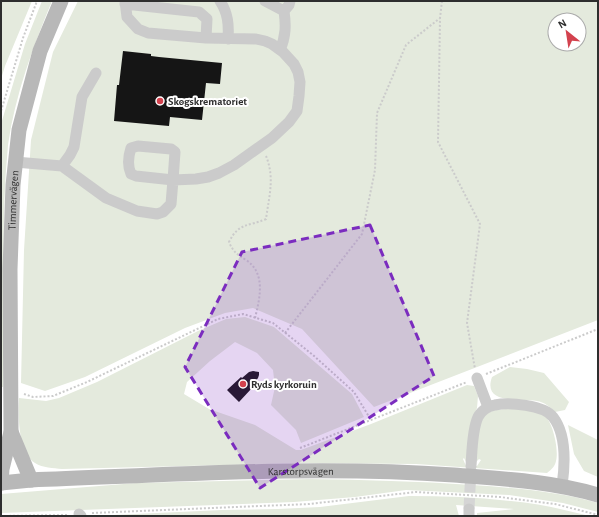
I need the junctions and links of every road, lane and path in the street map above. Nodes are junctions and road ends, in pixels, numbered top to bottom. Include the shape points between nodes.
1 (37, 1) edge
2 (61, 1) edge
3 (220, 1) edge
4 (264, 1) edge
5 (442, 1) edge
6 (125, 2) edge
7 (287, 6) edge
8 (440, 18) junction
9 (206, 38) junction
10 (228, 39) junction
11 (280, 50) junction
12 (96, 73) dead end
13 (1, 111) edge
14 (260, 147) junction
15 (15, 162) junction
16 (62, 166) junction
17 (173, 180) junction
18 (255, 318) junction
19 (598, 329) edge
20 (285, 333) junction
21 (476, 378) junction
22 (22, 394) dead end
23 (488, 407) junction
24 (371, 420) junction
25 (11, 432) junction
26 (300, 448) dead end
27 (471, 466) tunnel mouth
28 (31, 480) junction
29 (1, 483) edge
30 (562, 486) junction
31 (598, 495) edge
32 (80, 515) edge
33 (598, 515) edge
34 (1, 516) edge

1 - 13 path
2 - 15 main road, Timmervägen via 40,51 19,130
3 - 10 street via 227,15
4 - 7 street
5 - 8 path
6 - 9 street via 127,17 138,28 148,33
6 - 9 street via 199,12 207,19
7 - 11 street via 284,39
8 - 20 path via 406,45 377,112 375,170 362,234
8 - 21 path via 438,142 480,224 467,324
9 - 10 street
10 - 11 street via 256,39 272,44
11 - 14 street via 298,72 299,103 289,122
12 - 16 street via 82,97 74,147
14 - 17 street via 219,173 196,179
14 - 18 path via 267,158 272,178 266,219 239,228 229,242 234,252 254,266 258,272 259,302
15 - 16 street
15 - 25 main road, Timmervägen via 10,269
16 - 17 street via 106,198 151,214 163,212 171,204
17 - 17 street via 131,174 128,168 130,148 138,146 171,149 175,152
18 - 20 path via 273,323
18 - 22 path via 244,314 218,319 53,396
19 - 21 path
20 - 24 path via 354,392
21 - 23 street
21 - 24 path
23 - 27 street via 481,412 475,424
23 - 30 street via 501,404 538,407 550,414 558,425 563,445
24 - 26 path
25 - 28 main road, Timmervägen
25 - 29 main road, Timmervägen
28 - 29 main road, Karstorpsvägen
28 - 30 main road, Karstorpsvägen via 313,470 428,473
30 - 31 main road, Karstorpsvägen
32 - 33 path via 308,504 416,492 500,497 555,504
32 - 34 path

